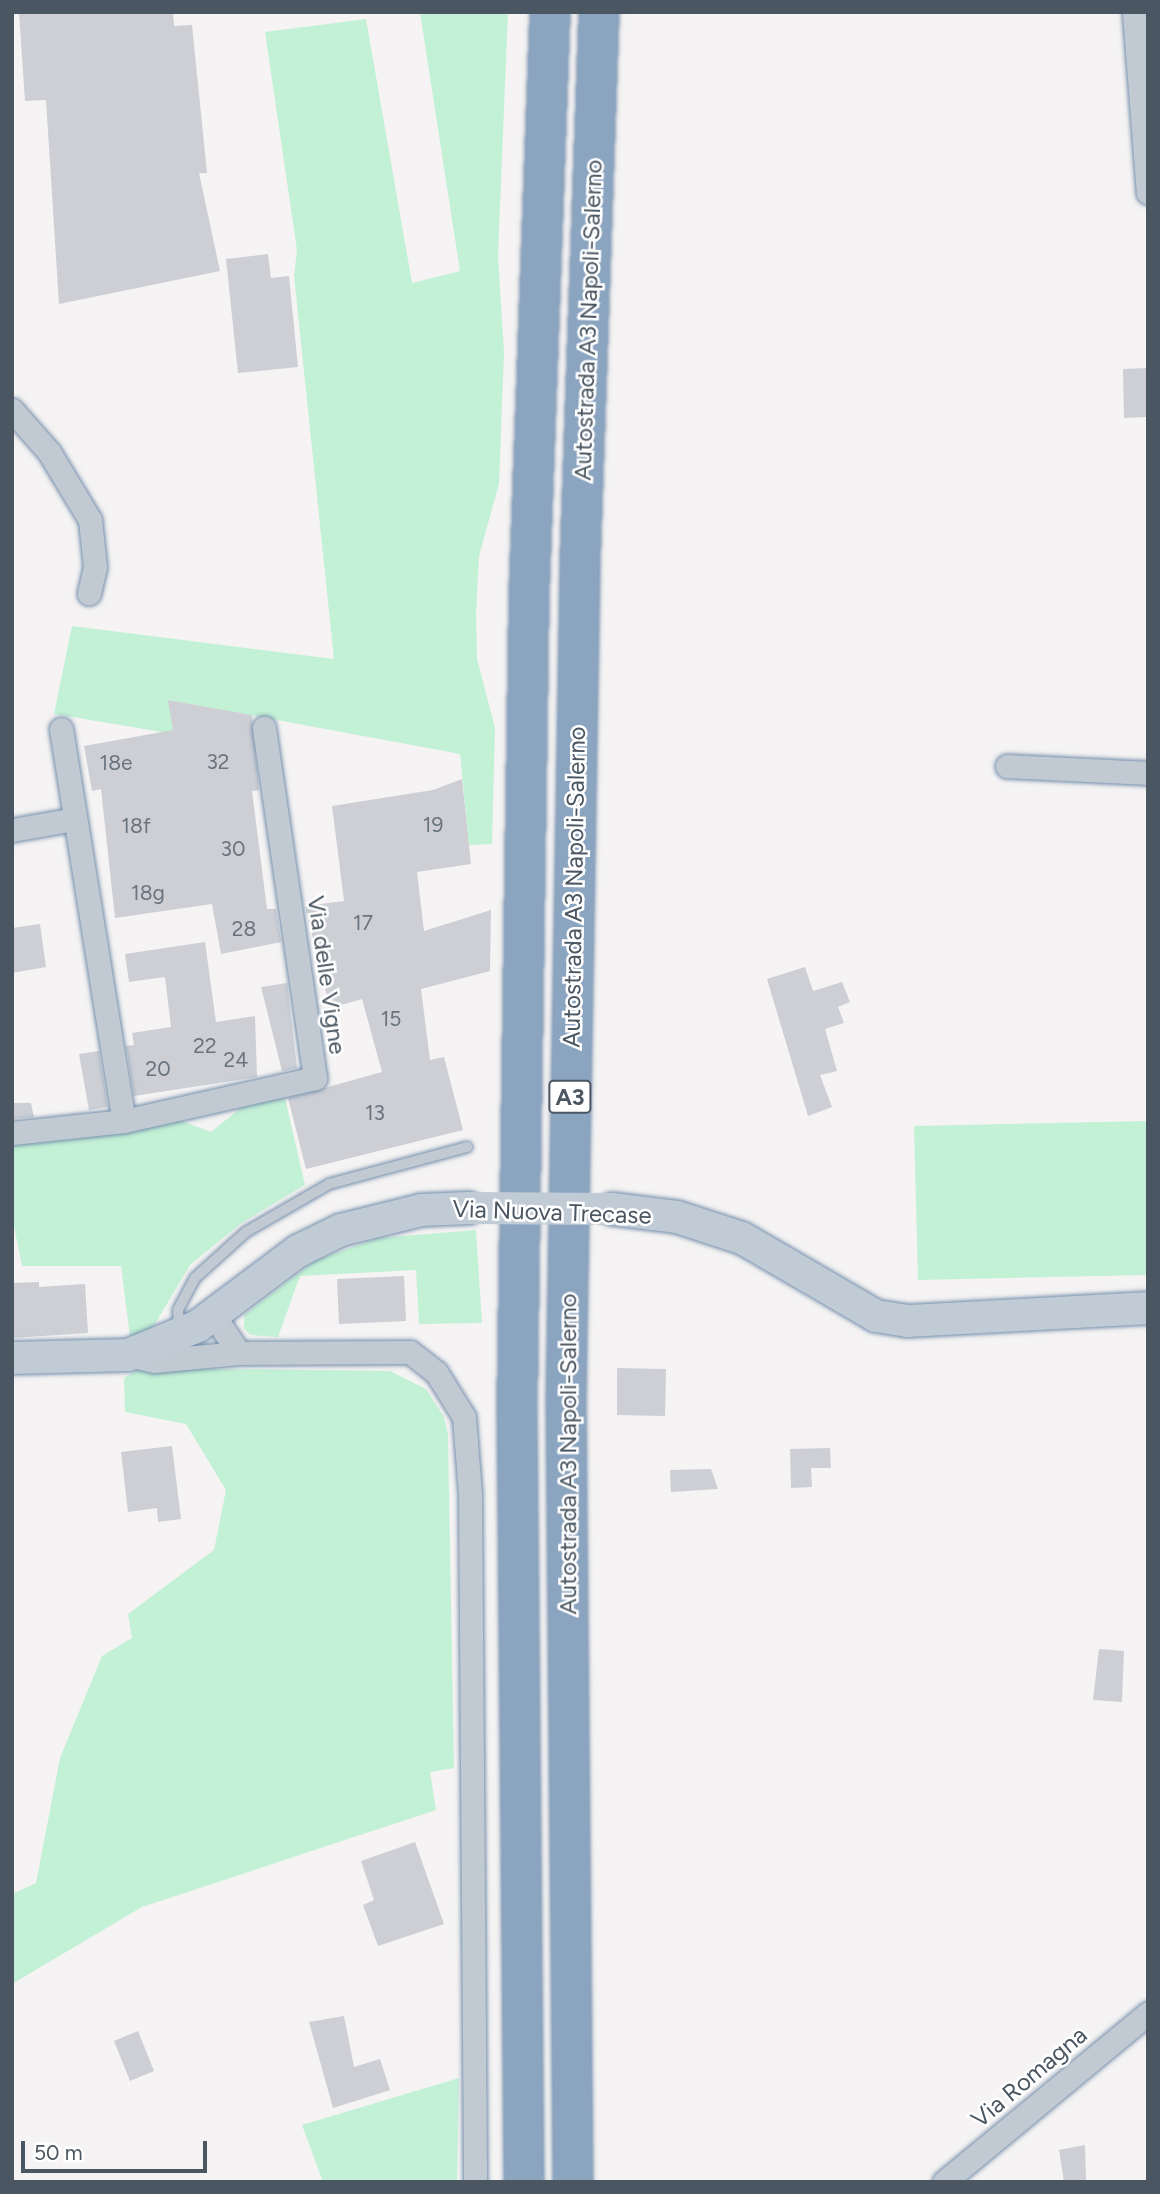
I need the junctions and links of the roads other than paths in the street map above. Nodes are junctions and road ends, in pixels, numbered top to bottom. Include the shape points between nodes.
1 (550, 12) edge
2 (599, 12) edge
3 (1135, 12) edge
4 (1148, 192) edge
5 (12, 410) edge
6 (89, 593) dead end
7 (264, 728) dead end
8 (61, 729) dead end
9 (1007, 766) dead end
10 (1148, 773) edge
11 (75, 820) junction
12 (12, 830) edge
13 (124, 1121) junction
14 (12, 1133) edge
15 (467, 1147) dead end
16 (1148, 1308) edge
17 (196, 1325) junction
18 (239, 1353) junction
19 (128, 1355) junction
20 (216, 1356) junction
21 (12, 1358) edge
22 (1148, 2013) edge
23 (475, 2182) edge
24 (524, 2182) edge
25 (573, 2182) edge
26 (944, 2182) edge

1 - 24 highway, Autostrada A3 Napoli-Salerno / A3 via 529,610 517,1412
2 - 25 highway, Autostrada A3 Napoli-Salerno / A3 via 579,603 566,1401
3 - 4 street
5 - 6 street via 49,452 90,520 95,567
7 - 13 street, Via delle Vigne via 315,1078
8 - 11 street
9 - 10 street
11 - 12 street
11 - 13 street
13 - 14 street, Via delle Vigne
15 - 17 lane via 330,1184 246,1232 195,1278 178,1310
16 - 17 street, Via Nuova Trecase, bridge via 908,1321 876,1315 742,1238 677,1217 612,1209 469,1208 421,1210 341,1230 298,1251
17 - 18 street
17 - 19 street, Via Nuova Trecase
17 - 20 street via 200,1338
18 - 20 street
18 - 23 street via 410,1352 436,1372 464,1417 470,1454
19 - 20 street via 154,1361
19 - 21 street, Via Nuova Trecase
22 - 26 street, Via Romagna

